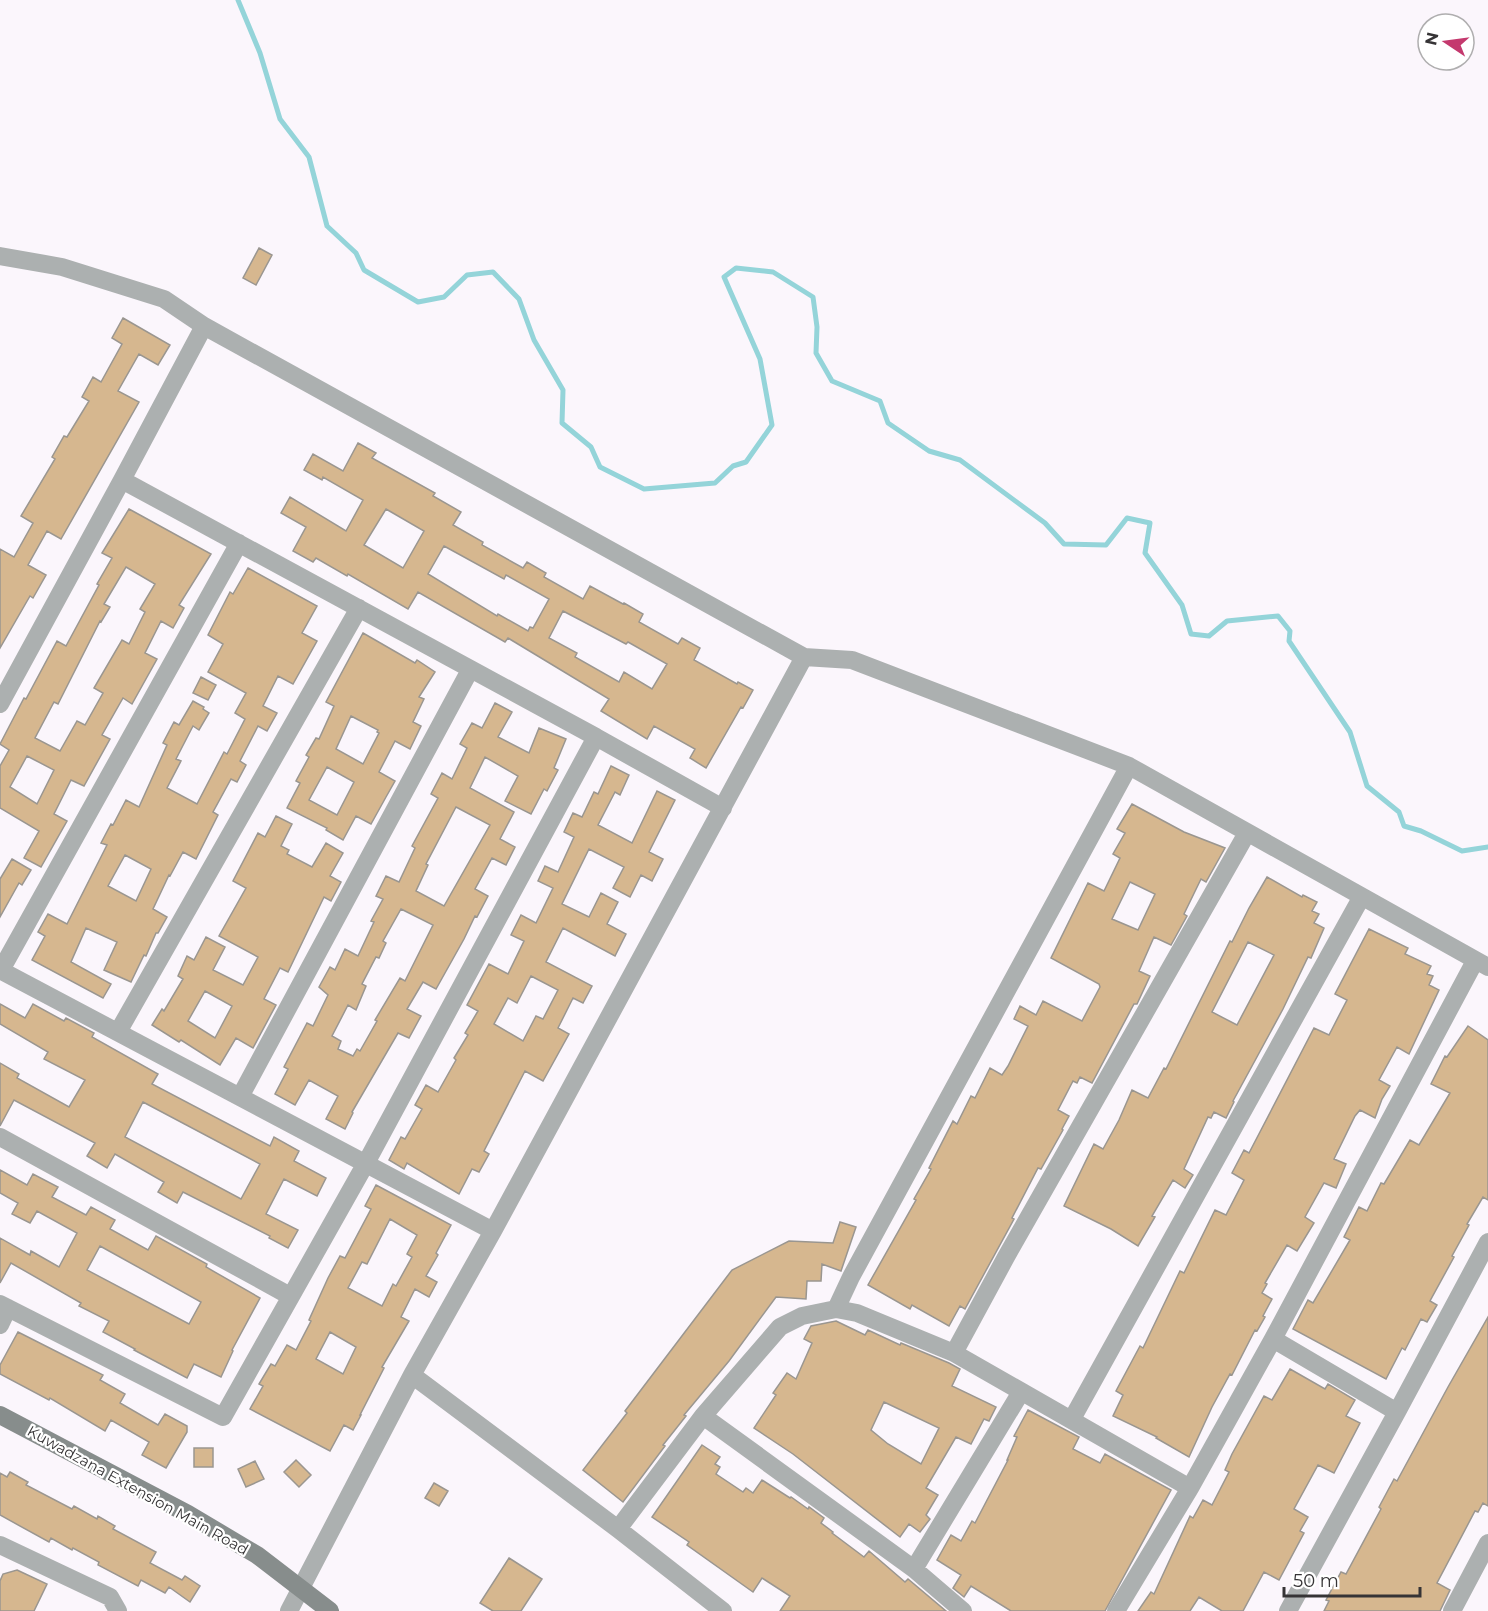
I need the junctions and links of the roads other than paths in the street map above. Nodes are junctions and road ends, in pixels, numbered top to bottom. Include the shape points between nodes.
1 (0, 256) edge
2 (204, 326) junction
3 (122, 480) junction
4 (239, 543) junction
5 (359, 608) junction
6 (804, 657) junction
7 (470, 670) junction
8 (0, 704) edge
9 (596, 737) junction
10 (1129, 766) junction
11 (723, 808) junction
12 (1247, 833) junction
13 (1361, 898) junction
14 (1481, 964) edge
15 (1, 970) edge
16 (118, 1032) junction
17 (240, 1097) junction
18 (0, 1137) edge
19 (366, 1163) junction
20 (493, 1231) junction
21 (1488, 1242) edge
22 (290, 1296) junction
23 (4, 1306) edge
24 (836, 1309) junction
25 (0, 1325) edge
26 (1273, 1339) junction
27 (954, 1353) junction
28 (412, 1375) junction
29 (1021, 1392) junction
30 (1397, 1412) junction
31 (0, 1415) edge
32 (703, 1416) junction
33 (1072, 1419) junction
34 (1190, 1488) junction
35 (618, 1529) junction
36 (1488, 1543) edge
37 (0, 1545) edge
38 (914, 1569) junction
39 (302, 1588) junction
40 (118, 1611) edge
41 (289, 1611) edge
42 (330, 1611) edge
43 (723, 1611) edge
44 (963, 1611) edge
45 (1116, 1611) edge
46 (1288, 1611) edge
47 (1452, 1611) edge

1 - 2 street via 62,267 164,299
2 - 3 street
2 - 6 street
3 - 4 street
3 - 8 street
4 - 5 street
4 - 15 street
5 - 7 street
5 - 16 street
6 - 10 street via 852,660
6 - 11 street
7 - 9 street
7 - 17 street
9 - 11 street
9 - 19 street
10 - 12 street
10 - 24 street
11 - 20 street
12 - 13 street
12 - 27 street
13 - 14 street
13 - 33 street
14 - 26 street
15 - 16 street
16 - 17 street
17 - 19 street
18 - 22 street
19 - 20 street
19 - 22 street
20 - 28 street
21 - 30 street
22 - 23 street via 223,1417
23 - 25 street
24 - 27 street via 857,1313
24 - 32 street via 802,1316 780,1327
26 - 30 street
26 - 34 street
27 - 29 street
28 - 35 street
28 - 39 street
29 - 33 street
29 - 38 street
30 - 46 street
31 - 39 street, Kuwadzana Extension Main Road via 188,1514 257,1555
32 - 35 street
32 - 38 street
33 - 34 street
34 - 45 street
35 - 43 street
36 - 47 street
37 - 40 street via 110,1597
38 - 44 street
39 - 41 street
39 - 42 street, Kuwadzana Extension Main Road

